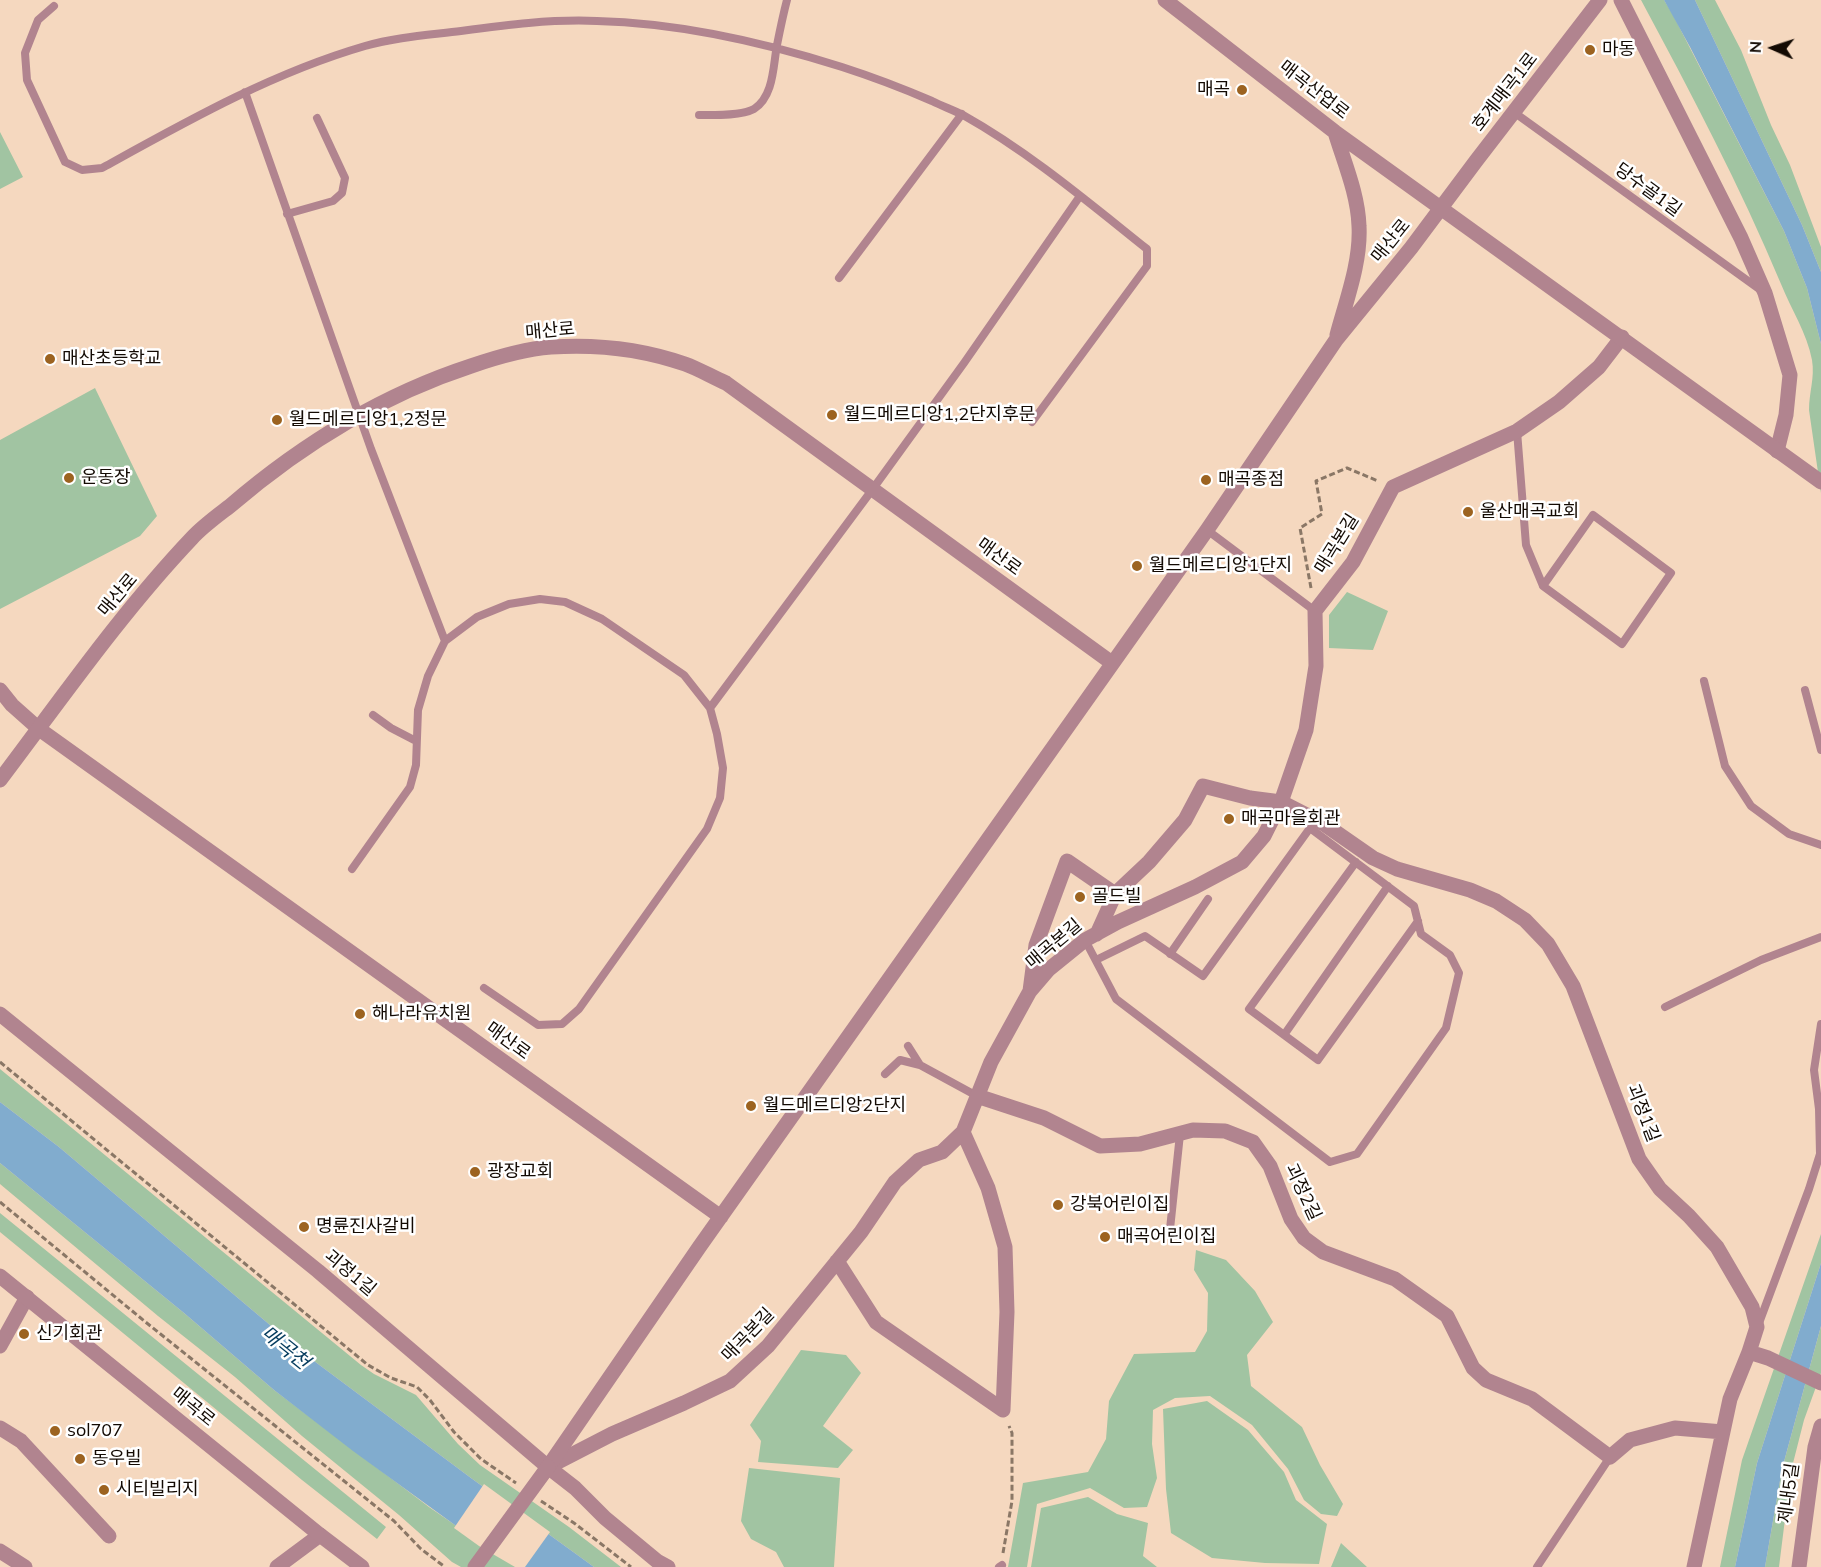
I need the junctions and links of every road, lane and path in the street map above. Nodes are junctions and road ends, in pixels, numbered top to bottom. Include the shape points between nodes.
1 (787, 0) edge
2 (1165, 0) edge
3 (1600, 0) edge
4 (1621, 0) edge
5 (54, 6) dead end
6 (776, 48) junction
7 (245, 92) junction
8 (1515, 112) junction
9 (962, 114) junction
10 (699, 115) dead end
11 (317, 118) dead end
12 (1335, 132) junction
13 (1080, 196) junction
14 (1441, 208) junction
15 (287, 214) junction
16 (839, 278) dead end
17 (1765, 293) junction
18 (1622, 337) junction
19 (1336, 340) junction
20 (359, 416) junction
21 (1032, 422) dead end
22 (1516, 430) junction
23 (1777, 451) junction
24 (1821, 482) edge
25 (1394, 487) junction
26 (872, 490) junction
27 (1207, 530) junction
28 (1543, 586) junction
29 (1315, 611) junction
30 (445, 641) junction
31 (1112, 663) junction
32 (1704, 681) dead end
33 (0, 690) edge
34 (1805, 690) dead end
35 (710, 708) junction
36 (373, 715) dead end
37 (39, 729) junction
38 (416, 741) junction
39 (1821, 750) edge
40 (0, 780) edge
41 (1281, 802) junction
42 (1821, 845) edge
43 (1356, 862) junction
44 (352, 868) dead end
45 (1388, 886) junction
46 (1115, 894) junction
47 (1208, 899) dead end
48 (1418, 921) junction
49 (1091, 937) junction
50 (1821, 937) edge
51 (1170, 954) junction
52 (1096, 960) junction
53 (484, 988) dead end
54 (1029, 991) junction
55 (1665, 1007) dead end
56 (0, 1014) edge
57 (1821, 1024) edge
58 (1284, 1035) junction
59 (908, 1046) dead end
60 (0, 1062) edge
61 (920, 1065) junction
62 (885, 1074) dead end
63 (977, 1096) junction
64 (963, 1132) junction
65 (1180, 1134) junction
66 (0, 1202) edge
67 (721, 1217) junction
68 (1170, 1229) dead end
69 (837, 1261) junction
70 (0, 1276) edge
71 (27, 1297) junction
72 (1757, 1327) junction
73 (0, 1346) edge
74 (1749, 1352) junction
75 (1821, 1383) edge
76 (1003, 1410) junction
77 (1821, 1426) edge
78 (0, 1428) edge
79 (1723, 1432) junction
80 (1610, 1457) junction
81 (548, 1467) junction
82 (518, 1485) dead end
83 (537, 1497) dead end
84 (320, 1535) junction
85 (109, 1536) dead end
86 (0, 1551) edge
87 (1000, 1566) edge
88 (25, 1567) edge
89 (277, 1567) edge
90 (362, 1567) edge
91 (445, 1567) edge
92 (475, 1567) edge
93 (631, 1567) edge
94 (668, 1567) edge
95 (1537, 1567) edge
96 (1694, 1567) edge
97 (1799, 1567) edge

1 - 6 lane
2 - 12 street, 매곡산업로
3 - 8 street, 호계매곡1로
4 - 17 street
5 - 7 lane via 38,20 25,53 27,80 65,162 82,170 102,168
6 - 7 lane via 644,23 521,23 368,45
6 - 9 lane via 887,81
6 - 10 lane via 766,96 754,109
7 - 15 lane
8 - 14 street, 호계매곡1로
8 - 17 lane, 당수골1길
9 - 13 lane
9 - 16 lane
11 - 15 lane via 345,178 342,193 333,201
12 - 14 street, 매곡산업로
12 - 19 street via 1360,227 1357,259
13 - 21 lane via 1147,249 1147,266
13 - 26 lane
14 - 18 street
14 - 19 street, 매산로
15 - 20 lane
17 - 23 street via 1790,375
18 - 22 street via 1599,367 1559,402
18 - 23 street
19 - 27 street, 매산로
20 - 26 street, 매산로 via 422,384 500,356 549,347 604,347 650,353 687,364 726,383
20 - 30 lane
20 - 37 street, 매산로 via 258,482 193,537 124,616
22 - 25 street
22 - 28 lane via 1526,544
23 - 24 street
25 - 29 street, 매곡본길 via 1353,562
25 - 29 path via 1347,468 1316,481 1322,514 1300,528
26 - 31 street, 매산로
26 - 35 lane
27 - 29 lane
27 - 31 street, 매산로
28 - 28 lane via 1622,644 1671,573 1593,515
29 - 41 street, 매곡본길 via 1317,666 1306,730
30 - 35 lane via 477,617 509,604 540,599 565,602 602,619 684,675
30 - 38 lane via 428,676 418,710
31 - 67 street, 매산로
32 - 42 lane via 1725,766 1751,806 1789,834
33 - 37 street
34 - 39 lane
35 - 53 lane via 723,768 720,798 707,829 579,1009 562,1024 538,1025
36 - 38 lane
37 - 40 street, 매산로
37 - 67 street, 매산로
38 - 44 lane via 416,765 410,787
41 - 46 street, 괴정1길 via 1203,786 1185,820
41 - 49 street, 매곡본길 via 1264,836 1242,862
41 - 72 street, 괴정1길 via 1324,824 1373,858 1496,901 1525,920 1548,944 1573,986 1639,1159 1660,1189 1717,1247 1752,1307
43 - 45 lane
43 - 51 lane via 1310,828 1203,976
43 - 58 lane via 1249,1010
45 - 48 lane via 1414,906
45 - 58 lane
46 - 49 street
46 - 54 street via 1067,861 1035,945
47 - 51 lane
48 - 52 lane via 1421,934 1450,955 1459,973 1446,1028 1357,1154 1329,1162 1116,999
48 - 58 lane via 1318,1060
49 - 52 lane
49 - 54 street, 매곡본길 via 1048,970
50 - 55 lane via 1761,960
51 - 52 lane via 1145,936
54 - 63 street, 매곡본길
56 - 81 street, 괴정1길 via 318,1272
57 - 72 lane via 1815,1070 1820,1154
59 - 61 lane
60 - 82 path via 368,1365 417,1387 481,1459
61 - 62 lane via 900,1060
61 - 63 lane
63 - 64 street, 매곡본길
63 - 65 street, 괴정2길 via 1044,1118 1100,1146 1140,1144
64 - 69 street, 매곡본길 via 942,1152 919,1160 895,1182
64 - 76 street via 988,1188 1005,1247
65 - 68 lane
65 - 80 street, 괴정2길 via 1193,1130 1225,1131 1253,1142 1270,1166 1291,1219 1304,1238 1323,1252 1395,1279 1447,1316 1473,1368 1486,1380 1532,1399
66 - 91 path via 394,1521 421,1550
67 - 81 street, 매산로
69 - 76 street via 876,1322
69 - 81 street, 매곡본길 via 768,1346 730,1381
70 - 71 street, 매곡로
71 - 73 street
71 - 84 street, 매곡로
72 - 74 street
74 - 75 street
74 - 79 street via 1730,1399
76 - 87 path via 1012,1433 1012,1489
77 - 97 street, 제내5길
78 - 85 street via 21,1441
79 - 80 street via 1675,1428 1630,1440
79 - 96 street
80 - 95 lane
81 - 92 street, 매산로, bridge
81 - 94 street, 괴정1길
83 - 93 path
84 - 89 street
84 - 90 street, 매곡로
86 - 88 street

